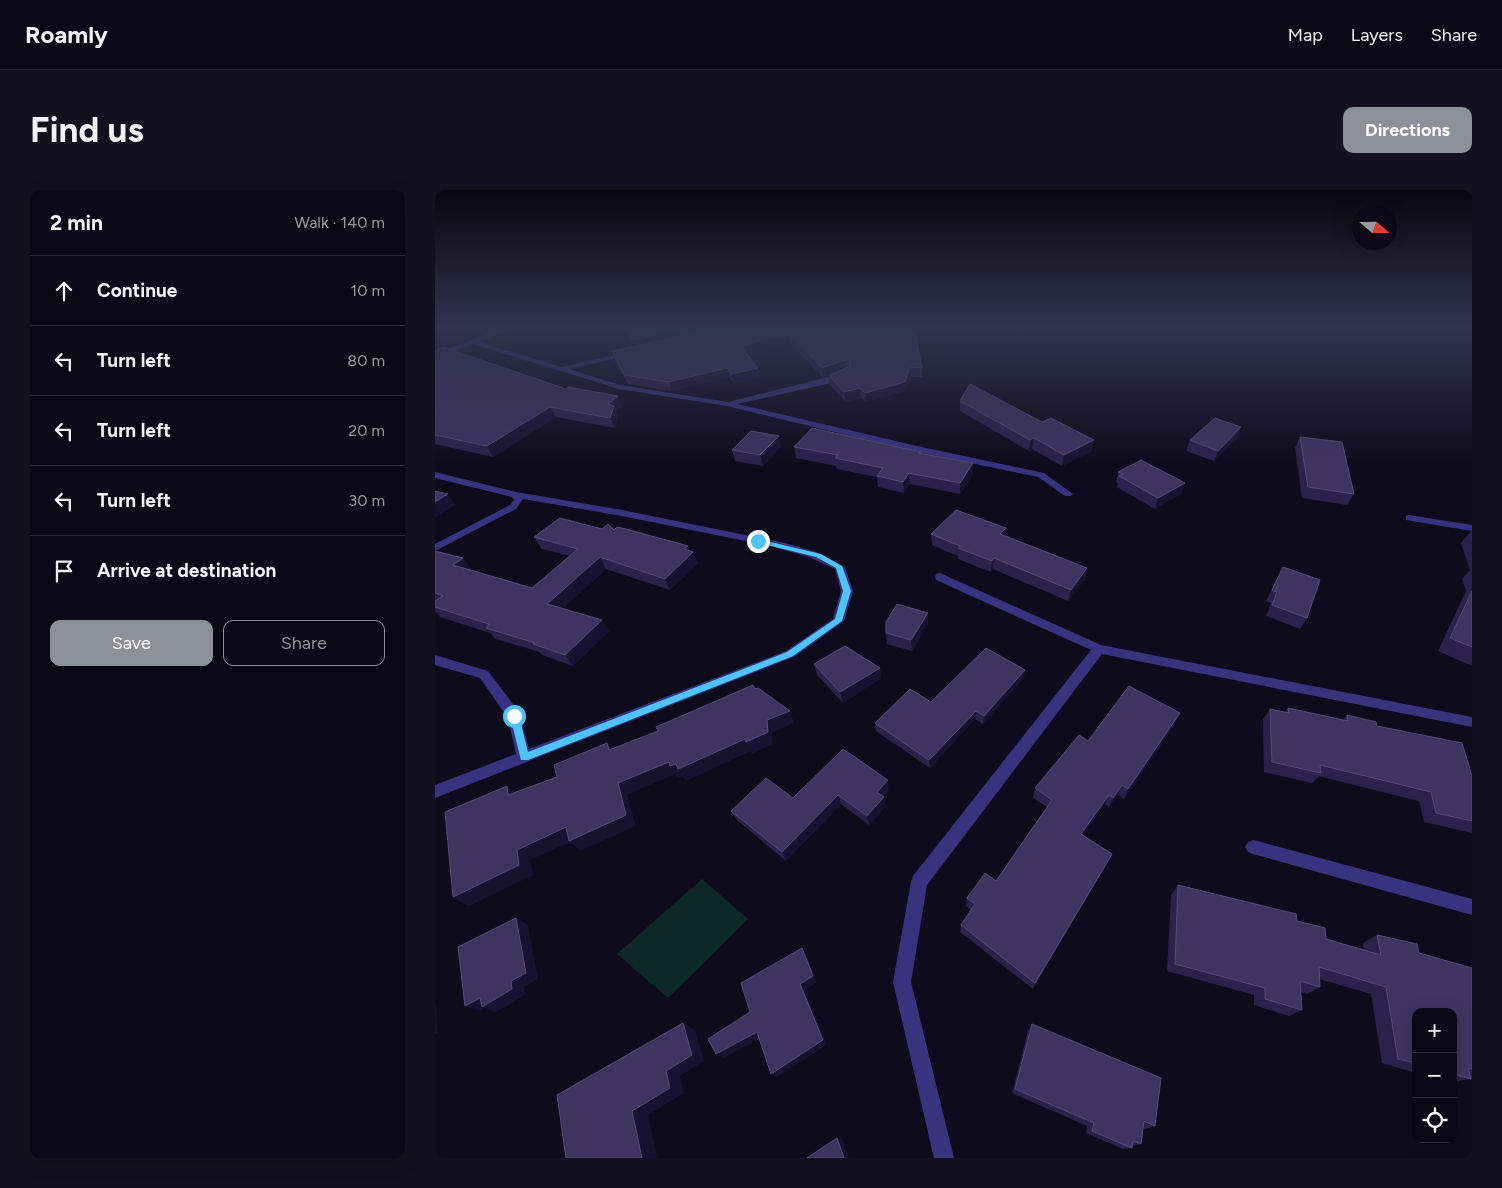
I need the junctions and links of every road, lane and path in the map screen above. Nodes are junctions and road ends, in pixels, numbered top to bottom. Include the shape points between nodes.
1 (570, 373) edge
2 (847, 373) edge
3 (727, 404) junction
4 (435, 475) edge
5 (1068, 494) dead end
6 (516, 495) junction
7 (1409, 518) dead end
8 (1472, 528) edge
9 (435, 548) edge
10 (940, 577) dead end
11 (1099, 649) junction
12 (435, 660) edge
13 (1472, 722) edge
14 (524, 757) junction
15 (435, 792) edge
16 (1253, 847) dead end
17 (1472, 907) edge
18 (944, 1158) edge

1 - 3 street via 619,387
2 - 3 street via 824,382
3 - 5 street via 1041,475
4 - 6 street
6 - 9 street via 519,500 513,507
6 - 14 street via 661,520 792,548 819,556 839,567 847,591 839,621 790,654
7 - 8 street
10 - 11 street
11 - 13 street
11 - 18 street via 919,882 902,982
12 - 14 street via 484,674 514,716
14 - 15 street
16 - 17 street

